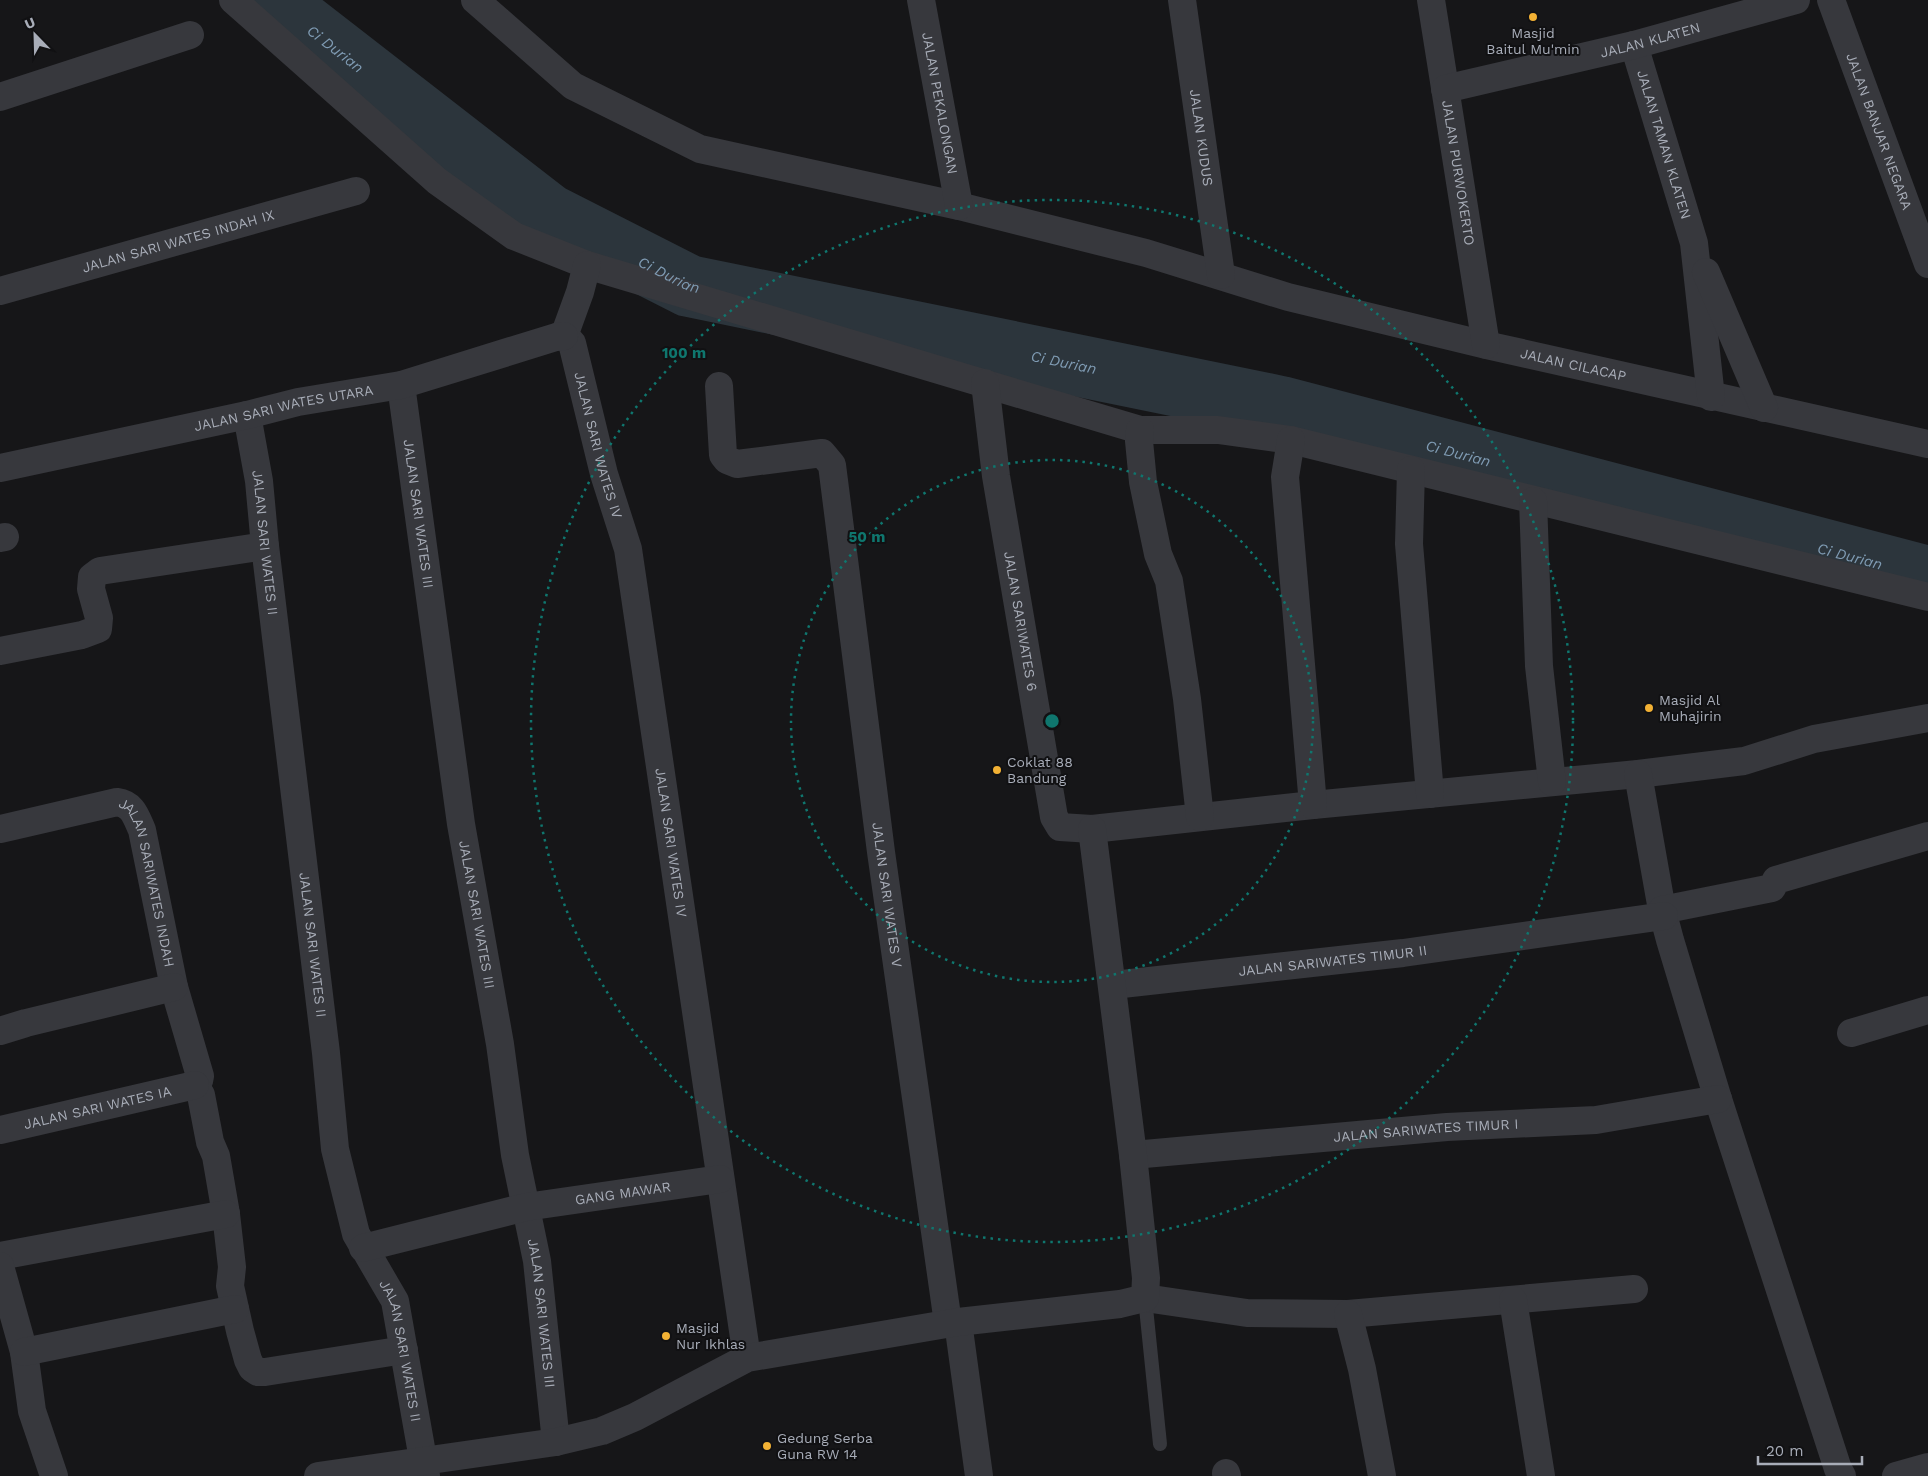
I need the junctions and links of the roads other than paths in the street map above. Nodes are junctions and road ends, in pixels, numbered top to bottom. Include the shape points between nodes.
1 (233, 0) edge
2 (475, 0) edge
3 (921, 0) edge
4 (1182, 0) edge
5 (1431, 0) edge
6 (1796, 0) edge
7 (1830, 0) edge
8 (190, 36) dead end
9 (1634, 45) junction
10 (1444, 89) junction
11 (0, 97) edge
12 (356, 191) dead end
13 (959, 206) junction
14 (1694, 243) junction
15 (1928, 264) edge
16 (587, 265) junction
17 (1221, 275) junction
18 (0, 291) edge
19 (564, 336) junction
20 (1486, 345) junction
21 (984, 383) junction
22 (401, 385) junction
23 (719, 386) dead end
24 (1711, 397) junction
25 (1764, 408) junction
26 (247, 416) junction
27 (1140, 430) junction
28 (1291, 440) junction
29 (1928, 444) edge
30 (0, 468) edge
31 (1411, 470) junction
32 (1533, 501) junction
33 (264, 546) junction
34 (1928, 597) edge
35 (0, 651) edge
36 (1928, 718) edge
37 (1638, 774) junction
38 (1552, 782) junction
39 (1430, 794) junction
40 (1313, 805) junction
41 (1200, 817) junction
42 (0, 829) edge
43 (1092, 829) junction
44 (1928, 836) edge
45 (1663, 913) junction
46 (1113, 985) junction
47 (174, 987) junction
48 (1928, 1010) edge
49 (0, 1031) edge
50 (1851, 1034) dead end
51 (195, 1085) junction
52 (1718, 1099) junction
53 (0, 1130) edge
54 (1133, 1155) junction
55 (720, 1179) junction
56 (526, 1207) junction
57 (226, 1214) junction
58 (363, 1248) junction
59 (0, 1256) edge
60 (0, 1266) edge
61 (1634, 1289) dead end
62 (1145, 1298) junction
63 (1513, 1300) junction
64 (235, 1309) junction
65 (1348, 1314) junction
66 (953, 1323) junction
67 (404, 1350) junction
68 (24, 1352) junction
69 (747, 1358) junction
70 (556, 1442) junction
71 (1160, 1444) dead end
72 (1928, 1467) edge
73 (424, 1468) edge
74 (1833, 1474) edge
75 (54, 1476) edge
76 (318, 1476) edge
77 (979, 1476) edge
78 (1382, 1476) edge
79 (1540, 1476) edge
80 (1896, 1476) edge

1 - 16 street via 437,181 514,236
2 - 13 street, JALAN CILACAP via 573,86 700,149
3 - 13 street, JALAN PEKALONGAN
4 - 17 street, JALAN KUDUS
5 - 10 street, JALAN PURWOKERTO
6 - 9 street, JALAN KLATEN
7 - 15 street, JALAN BANJAR NEGARA
8 - 11 street
9 - 10 street, JALAN KLATEN
9 - 14 street, JALAN TAMAN KLATEN
10 - 20 street, JALAN PURWOKERTO
12 - 18 street, JALAN SARI WATES INDAH IX
13 - 17 street, JALAN CILACAP via 1146,252
14 - 24 street, JALAN TAMAN KLATEN
14 - 25 street, JALAN TAMAN KLATEN
16 - 19 street
16 - 21 street
17 - 20 street, JALAN CILACAP via 1288,297
19 - 22 street, JALAN SARI WATES UTARA
19 - 55 street, JALAN SARI WATES IV via 572,343 604,474 628,549
20 - 24 street, JALAN CILACAP
21 - 27 street
21 - 43 street, JALAN SARIWATES 6 via 996,476 1054,817 1060,827
22 - 26 street, JALAN SARI WATES UTARA via 298,402
22 - 56 street, JALAN SARI WATES III via 461,824 500,1044 514,1154
23 - 66 street, JALAN SARI WATES V via 723,454 727,460 738,464 822,453 832,465 881,852
24 - 25 street, JALAN CILACAP
25 - 29 street, JALAN CILACAP
26 - 30 street, JALAN SARI WATES UTARA
26 - 33 street, JALAN SARI WATES II
27 - 28 street via 1218,430
27 - 41 street via 1143,482 1158,554 1169,581
28 - 31 street
28 - 40 street via 1285,477
31 - 32 street
31 - 39 street via 1409,544
32 - 34 street
32 - 38 street via 1539,666
33 - 35 street via 100,571 92,577 90,589 99,618 98,629
33 - 58 street, JALAN SARI WATES II via 335,1149 354,1228
36 - 37 street via 1814,739 1744,761
37 - 38 street
37 - 45 street
38 - 39 street
39 - 40 street
40 - 41 street
41 - 43 street
42 - 47 street, JALAN SARIWATES INDAH via 117,802 125,803 142,830
43 - 46 street
44 - 45 street, JALAN SARIWATES TIMUR II via 1776,880 1772,888
45 - 46 street, JALAN SARIWATES TIMUR II via 1402,954
45 - 52 street
46 - 54 street
47 - 49 street
47 - 51 street, JALAN SARIWATES INDAH via 200,1076
48 - 50 street
51 - 53 street, JALAN SARI WATES IA
51 - 57 street via 201,1095 216,1156
52 - 54 street, JALAN SARIWATES TIMUR I via 1596,1120 1447,1127
52 - 74 street
54 - 62 street via 1146,1278
55 - 56 street, GANG MAWAR
55 - 69 street, JALAN SARI WATES IV
56 - 58 street, GANG MAWAR
56 - 70 street, JALAN SARI WATES III via 537,1261
57 - 59 street
57 - 64 street via 232,1267 230,1286
58 - 67 street, JALAN SARI WATES II via 396,1302
60 - 68 street
61 - 63 street
62 - 65 street via 1247,1313
62 - 66 street via 1120,1304
62 - 71 lane
63 - 65 street
63 - 79 street
64 - 67 street via 248,1360 258,1372
64 - 68 street
65 - 78 street
66 - 69 street
66 - 77 street, JALAN SARI WATES V
67 - 73 street, JALAN SARI WATES II
68 - 75 street via 32,1411
69 - 70 street via 636,1417 602,1431
70 - 73 street
72 - 80 street
73 - 76 street

